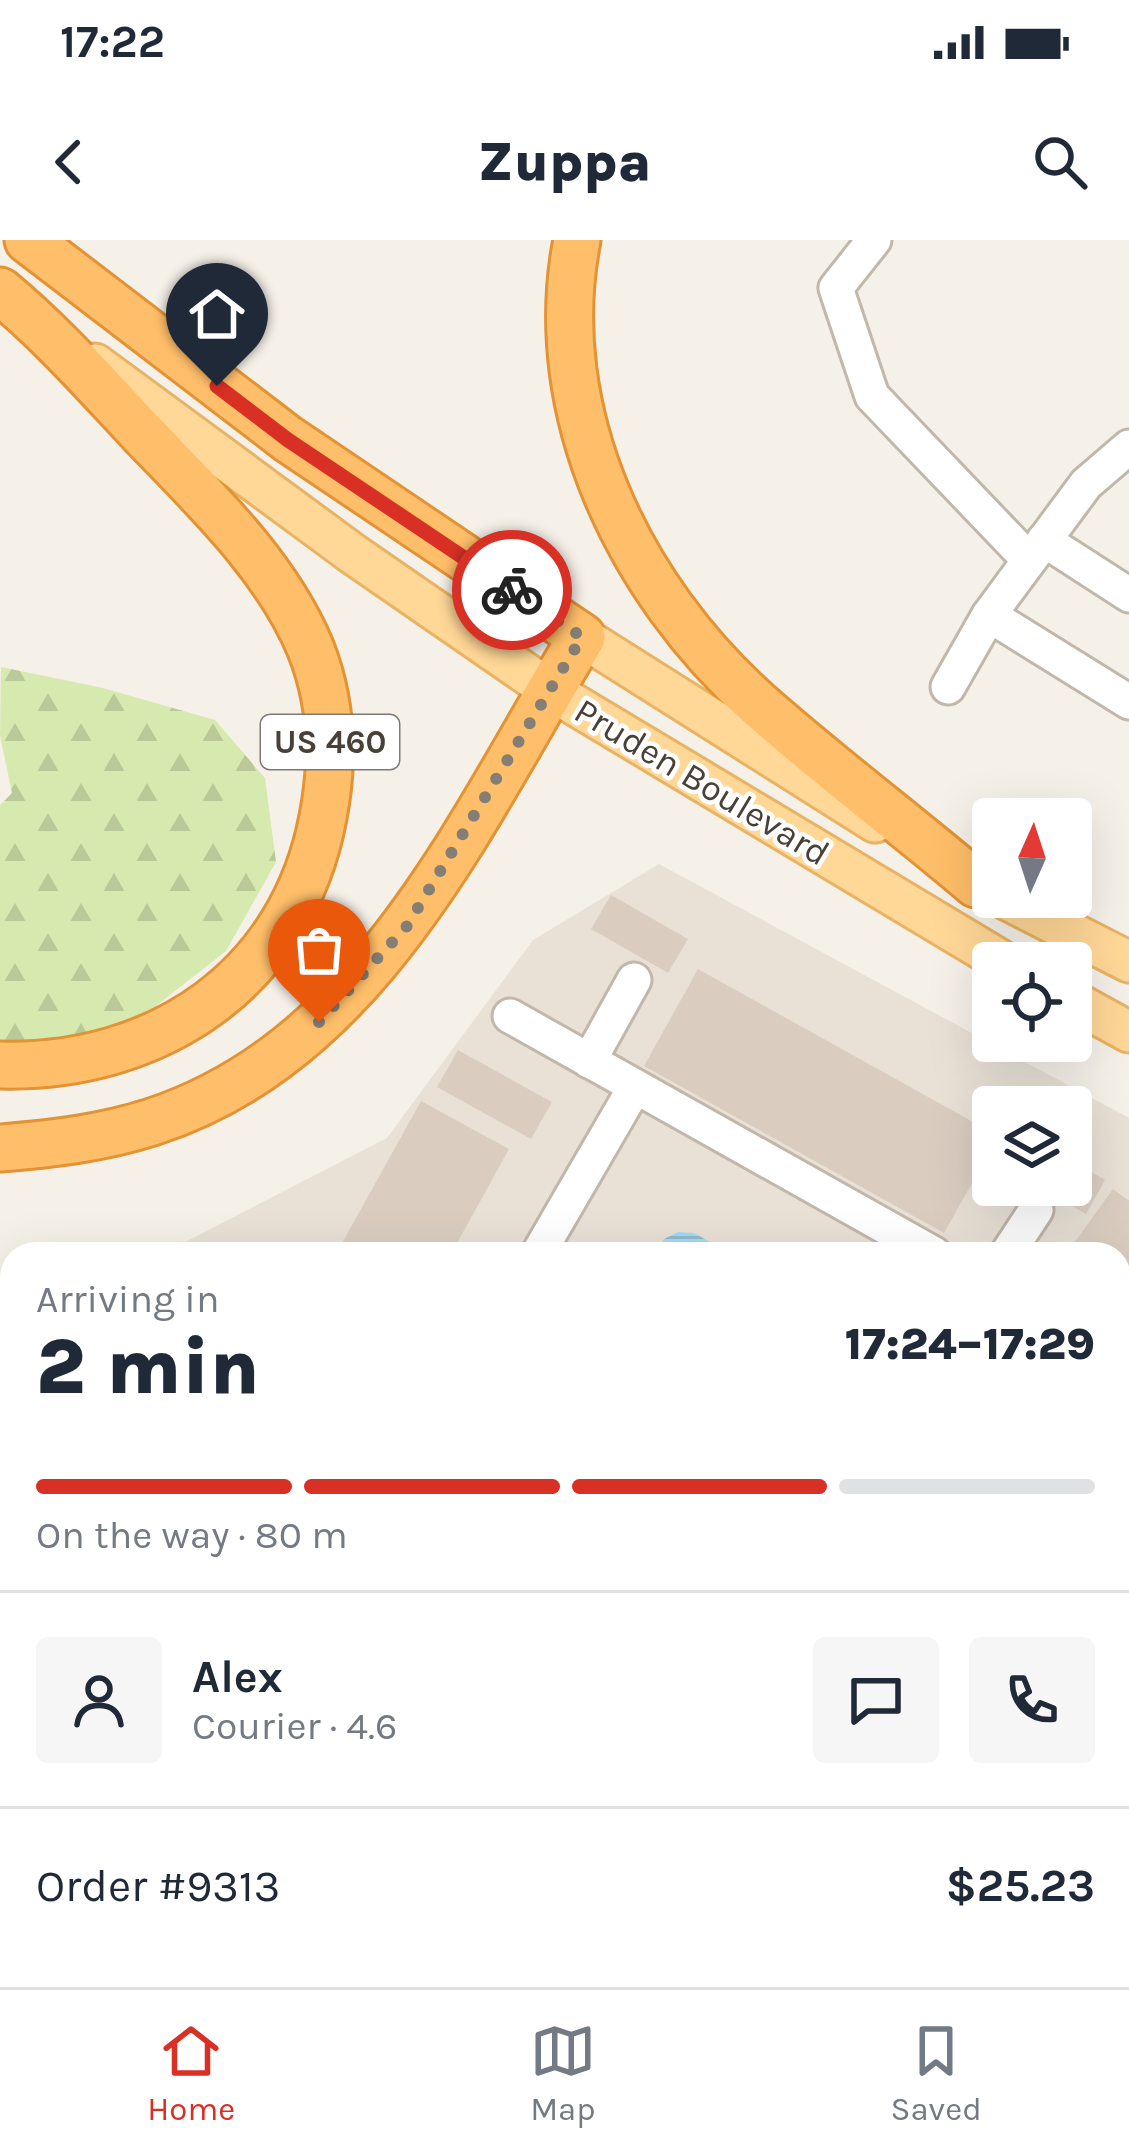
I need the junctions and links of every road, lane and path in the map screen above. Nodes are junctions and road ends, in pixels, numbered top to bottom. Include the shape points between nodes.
1 (26, 240) edge
2 (577, 240) edge
3 (874, 240) edge
4 (0, 255) edge
5 (0, 291) edge
6 (38, 322) junction
7 (1129, 447) edge
8 (1037, 550) junction
9 (1129, 595) edge
10 (989, 615) junction
11 (582, 637) junction
12 (948, 687) dead end
13 (550, 690) junction
14 (1129, 702) edge
15 (972, 876) edge
16 (972, 880) edge
17 (1043, 918) edge
18 (972, 943) edge
19 (1129, 962) edge
20 (634, 980) dead end
21 (1092, 1012) edge
22 (510, 1016) dead end
23 (1129, 1032) edge
24 (589, 1060) junction
25 (0, 1065) edge
26 (635, 1087) junction
27 (0, 1148) edge
28 (1036, 1210) dead end
29 (545, 1242) edge
30 (913, 1242) edge
31 (1015, 1242) edge

1 - 4 highway
1 - 11 highway, Pruden Boulevard via 288,440
2 - 15 highway via 569,322 585,436 619,522 666,600 757,703
3 - 8 street via 836,288 872,396
5 - 6 highway, Pruden Boulevard / US 460
6 - 13 main road, Pruden Boulevard
6 - 25 highway, US 460 via 210,504 286,602 326,694 328,790 319,843 290,914 223,994 133,1046 87,1060
7 - 8 street via 1086,484
8 - 9 street
8 - 10 street
10 - 12 street
10 - 14 street
11 - 13 highway
11 - 16 main road, Pruden Boulevard
13 - 18 main road, Pruden Boulevard
13 - 27 highway via 407,926 319,1022 250,1075 154,1121
17 - 19 main road, Pruden Boulevard
20 - 24 street
21 - 23 main road
22 - 24 street
24 - 26 street
26 - 29 street
26 - 30 street
28 - 31 street

